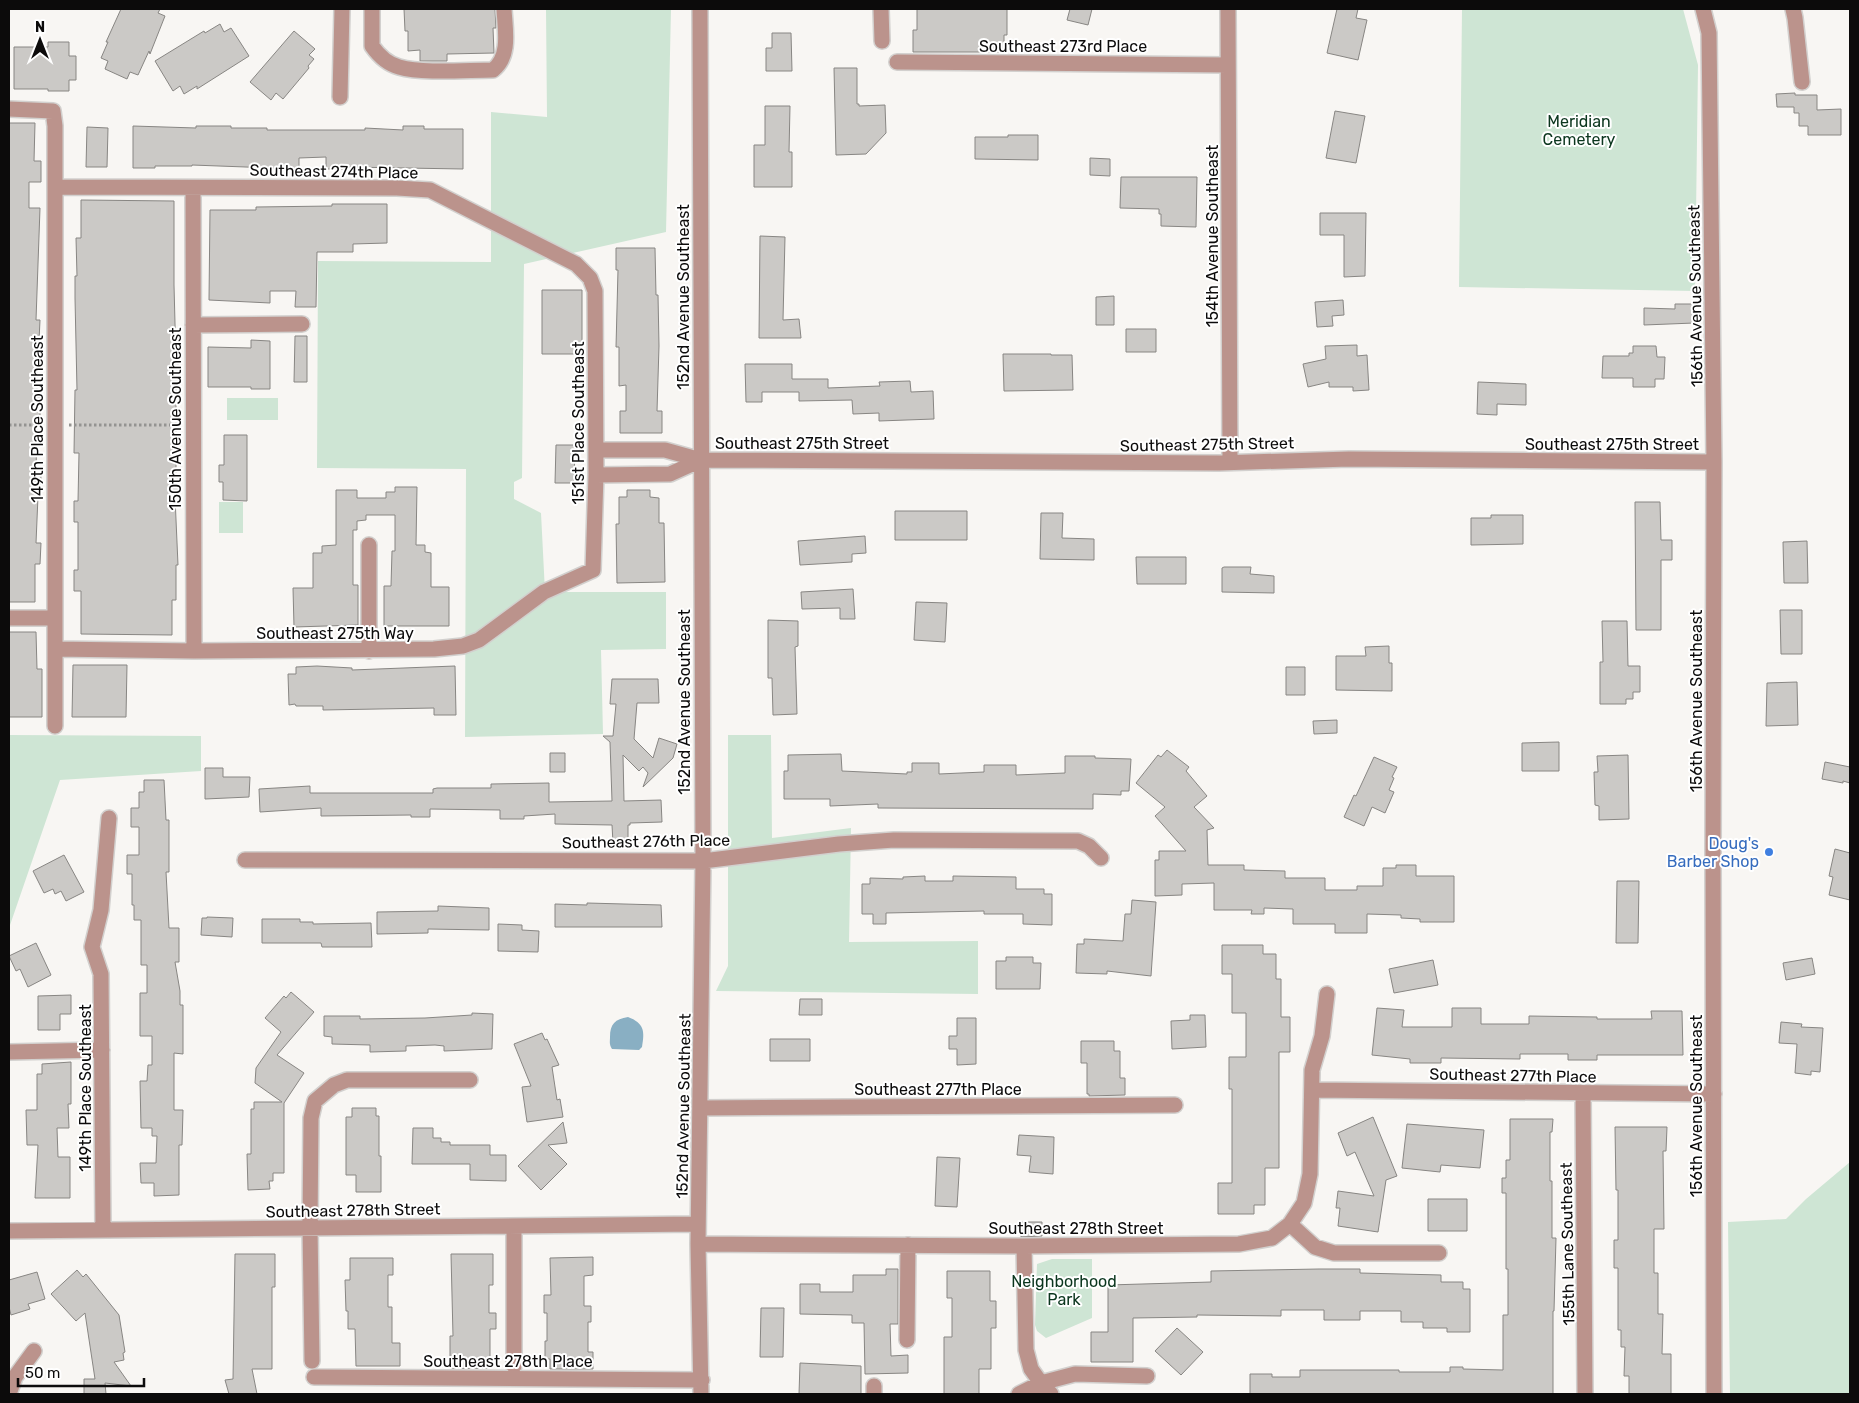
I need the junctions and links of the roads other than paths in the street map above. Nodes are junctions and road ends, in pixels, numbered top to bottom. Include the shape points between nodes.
1 (342, 9) edge
2 (372, 9) edge
3 (504, 9) edge
4 (700, 9) edge
5 (881, 9) edge
6 (1228, 9) edge
7 (1703, 9) edge
8 (1793, 9) edge
9 (882, 41) dead end
10 (897, 62) dead end
11 (1228, 64) junction
12 (1802, 82) dead end
13 (340, 97) dead end
14 (9, 109) edge
15 (55, 187) junction
16 (193, 188) junction
17 (590, 278) joint
18 (302, 324) dead end
19 (193, 326) junction
20 (596, 450) junction
21 (701, 460) junction
22 (1714, 462) junction
23 (1230, 463) junction
24 (596, 475) junction
25 (368, 545) dead end
26 (593, 570) joint
27 (9, 618) edge
28 (55, 618) junction
29 (55, 649) junction
30 (194, 651) junction
31 (368, 651) junction
32 (55, 726) dead end
33 (109, 818) dead end
34 (1101, 858) dead end
35 (245, 860) dead end
36 (703, 861) junction
37 (1327, 994) dead end
38 (102, 1050) junction
39 (9, 1052) edge
40 (470, 1080) dead end
41 (1312, 1090) junction
42 (1583, 1093) junction
43 (1714, 1094) junction
44 (1175, 1105) dead end
45 (701, 1108) junction
46 (698, 1224) junction
47 (1290, 1224) junction
48 (514, 1226) junction
49 (310, 1228) junction
50 (103, 1230) junction
51 (9, 1231) edge
52 (698, 1244) junction
53 (908, 1245) junction
54 (1024, 1246) junction
55 (1440, 1253) dead end
56 (907, 1340) dead end
57 (34, 1351) dead end
58 (312, 1361) dead end
59 (514, 1366) dead end
60 (1147, 1376) dead end
61 (314, 1377) dead end
62 (701, 1387) edge
63 (1046, 1388) edge
64 (9, 1394) edge
65 (1019, 1394) edge
66 (1585, 1394) edge
67 (1714, 1394) edge

1 - 13 street
2 - 3 street via 372,46 387,62 413,70 493,70 502,59 505,47
4 - 21 street, 152nd Avenue Southeast
5 - 9 street
6 - 11 street, 154th Avenue Southeast
7 - 22 street, 156th Avenue Southeast via 1709,33
8 - 12 street
10 - 11 street, Southeast 273rd Place
11 - 23 street, 154th Avenue Southeast
14 - 15 street, 149th Place Southeast via 53,111 56,126
15 - 16 street, Southeast 274th Place
15 - 28 street, 149th Place Southeast
16 - 17 street, Southeast 274th Place via 430,190 576,264
16 - 19 street, 150th Avenue Southeast
17 - 20 street, 151st Place Southeast via 595,291
18 - 19 street
19 - 30 street, 150th Avenue Southeast
20 - 21 street, Southeast 275th Street via 665,450
20 - 24 street, 151st Place Southeast
21 - 23 street, Southeast 275th Street
21 - 24 street, Southeast 275th Street via 670,474
21 - 36 street, 152nd Avenue Southeast
22 - 23 street, Southeast 275th Street via 1349,459
22 - 43 street, 156th Avenue Southeast
24 - 26 street, 151st Place Southeast
25 - 31 street
26 - 31 street, Southeast 275th Way via 544,592 479,640 449,648
27 - 28 street
28 - 29 street, 149th Place Southeast
29 - 30 street, Southeast 275th Way
29 - 32 street, 149th Place Southeast
30 - 31 street, Southeast 275th Way
33 - 38 street, 149th Place Southeast via 101,910 92,947 101,974
34 - 36 street, Southeast 276th Place via 1089,846 1078,841 894,840
35 - 36 street, Southeast 276th Place
36 - 45 street, 152nd Avenue Southeast
37 - 41 street via 1322,1036 1312,1070
38 - 39 street
38 - 50 street, 149th Place Southeast
40 - 49 street via 347,1080 324,1092 315,1101 311,1118
41 - 42 street, Southeast 277th Place
41 - 47 street via 1310,1174 1304,1203
42 - 43 street, Southeast 277th Place
42 - 66 street, 155th Lane Southeast
43 - 67 street, 156th Avenue Southeast
44 - 45 street, Southeast 277th Place
45 - 46 street, 152nd Avenue Southeast
46 - 48 street, Southeast 278th Street
46 - 52 street, 152nd Avenue Southeast
47 - 54 street, Southeast 278th Street via 1272,1238 1239,1244
47 - 55 street via 1315,1247 1334,1253
48 - 49 street, Southeast 278th Street
48 - 59 street
49 - 50 street, Southeast 278th Street
49 - 58 street
50 - 51 street, Southeast 278th Street
52 - 53 street, Southeast 278th Street
52 - 62 street, 152nd Avenue Southeast
53 - 54 street, Southeast 278th Street
53 - 56 street
54 - 63 street via 1026,1350 1030,1369
57 - 64 street via 15,1377
60 - 63 street via 1075,1374
61 - 62 street, Southeast 278th Place
63 - 65 street

